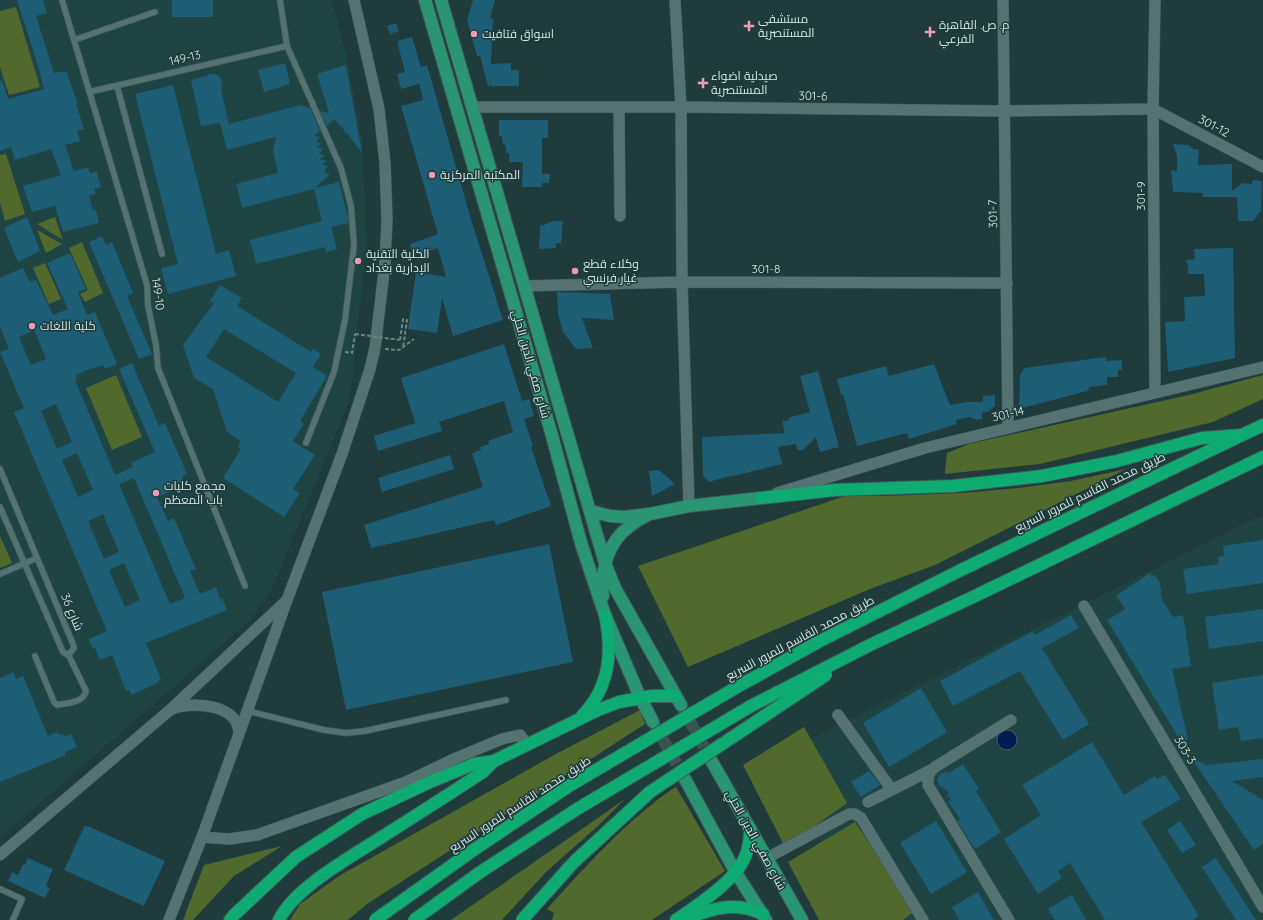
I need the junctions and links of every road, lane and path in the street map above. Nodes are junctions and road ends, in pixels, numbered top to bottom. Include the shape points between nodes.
1 (62, 0) edge
2 (280, 0) edge
3 (354, 0) edge
4 (425, 0) edge
5 (441, 0) edge
6 (675, 0) edge
7 (1003, 0) edge
8 (1155, 0) edge
9 (155, 12) dead end
10 (74, 40) junction
11 (287, 46) junction
12 (117, 86) junction
13 (89, 92) junction
14 (472, 107) junction
15 (619, 107) junction
16 (681, 107) junction
17 (1153, 109) junction
18 (1005, 111) junction
19 (1263, 167) edge
20 (620, 216) dead end
21 (162, 254) dead end
22 (682, 282) junction
23 (1007, 282) junction
24 (524, 286) junction
25 (414, 339) dead end
26 (375, 348) junction
27 (403, 348) junction
28 (352, 353) dead end
29 (1263, 366) edge
30 (1155, 392) junction
31 (1263, 425) edge
32 (1008, 428) junction
33 (1242, 435) junction
34 (306, 443) dead end
35 (1263, 457) edge
36 (0, 470) edge
37 (762, 498) junction
38 (689, 506) junction
39 (0, 507) edge
40 (590, 511) junction
41 (650, 514) junction
42 (37, 558) junction
43 (605, 563) junction
44 (24, 564) junction
45 (0, 574) edge
46 (245, 586) dead end
47 (287, 600) junction
48 (1084, 606) dead end
49 (605, 615) junction
50 (874, 643) junction
51 (68, 654) junction
52 (34, 656) dead end
53 (640, 697) junction
54 (506, 700) dead end
55 (678, 701) joint
56 (170, 710) junction
57 (248, 711) junction
58 (838, 715) dead end
59 (578, 720) junction
60 (1011, 720) dead end
61 (653, 722) tunnel mouth
62 (239, 736) junction
63 (527, 744) junction
64 (494, 760) junction
65 (711, 760) tunnel mouth
66 (931, 770) junction
67 (685, 779) tunnel mouth
68 (892, 790) junction
69 (868, 802) dead end
70 (750, 829) junction
71 (202, 837) junction
72 (0, 855) edge
73 (767, 858) junction
74 (736, 873) junction
75 (0, 889) edge
76 (1263, 907) edge
77 (765, 917) edge
78 (13, 920) edge
79 (169, 920) edge
80 (230, 920) edge
81 (279, 920) edge
82 (375, 920) edge
83 (414, 920) edge
84 (522, 920) edge
85 (676, 920) edge
86 (685, 920) edge
87 (802, 920) edge
88 (923, 920) edge
89 (1009, 920) edge

1 - 10 lane, 149-10
2 - 11 lane
3 - 26 street via 379,109 385,163 385,263
4 - 49 main road, شارع صفي الدين الحلي via 581,543
5 - 14 main road, شارع صفي الدين الحلي
6 - 16 street
7 - 18 street, 301-7
8 - 17 street, 301-9
9 - 10 lane
10 - 13 lane, 149-10
11 - 12 lane, 149-13
11 - 34 lane via 341,168 351,206 354,245 334,372
12 - 13 lane, 149-13
12 - 21 lane
13 - 46 lane, 149-10 via 147,285 158,368
14 - 15 street, 301-6
14 - 24 main road, شارع صفي الدين الحلي
15 - 16 street, 301-6
15 - 20 street
16 - 18 street, 301-6
16 - 22 street
17 - 18 street, 301-6
17 - 19 street, 301-12
17 - 30 street, 301-9
18 - 23 street, 301-7
22 - 23 street, 301-8
22 - 24 street, 301-8
22 - 38 street
23 - 32 street, 301-7
24 - 40 main road, شارع صفي الدين الحلي
25 - 27 path
26 - 27 path
26 - 47 street via 342,454
27 - 28 path, bridge via 407,320 403,319 400,340 355,334
29 - 30 street, 301-14
30 - 32 street, 301-14
31 - 33 highway, طريق محمد القاسم للمرور السريع
32 - 37 street, 301-14 via 924,448
33 - 37 highway via 1202,438 1117,461 1042,476 953,486 835,490
33 - 82 highway, طريق محمد القاسم للمرور السريع, bridge via 961,570 737,686 569,786
35 - 50 highway, bridge
36 - 42 lane, شارع 36
37 - 38 main road
38 - 41 main road
39 - 44 lane, شارع 36
40 - 41 main road via 624,517
40 - 43 main road, شارع صفي الدين الحلي
41 - 43 main road via 629,526 618,537
42 - 44 lane
42 - 51 lane, شارع 36 via 73,644 73,650
43 - 49 main road via 602,583
43 - 55 main road, شارع صفي الدين الحلي via 615,588
44 - 45 lane
44 - 51 lane, شارع 36 via 64,653
47 - 56 street
47 - 57 street
48 - 76 street, 303-3
49 - 53 main road, شارع صفي الدين الحلي
49 - 59 highway via 610,652 607,672 591,706
50 - 83 highway, bridge via 751,706 577,809 479,873
50 - 84 highway, bridge via 650,792 574,862
51 - 52 lane via 86,691 85,696 57,705
53 - 55 highway via 658,696
53 - 59 highway via 619,702
53 - 61 main road, شارع صفي الدين الحلي
54 - 57 lane via 346,733
56 - 62 street via 196,704 214,707 235,720 239,727
56 - 72 street
57 - 62 street
58 - 68 street
59 - 63 highway
60 - 66 street
62 - 71 street
63 - 64 highway
63 - 71 street via 520,735 502,739 406,782 257,834 229,839
64 - 80 highway via 474,764 362,814 296,857
64 - 81 highway via 483,772 335,867 298,895
65 - 70 main road, شارع صفي الدين الحلي
66 - 68 street
66 - 89 street via 928,785
67 - 74 main road
68 - 69 street
70 - 73 main road, شارع صفي الدين الحلي
70 - 74 highway via 745,857
71 - 79 street
73 - 87 main road, شارع صفي الدين الحلي
73 - 88 street via 849,814 855,814 861,818
74 - 77 main road
74 - 85 highway
75 - 78 lane via 22,899
77 - 86 highway via 748,908 734,907 717,909

